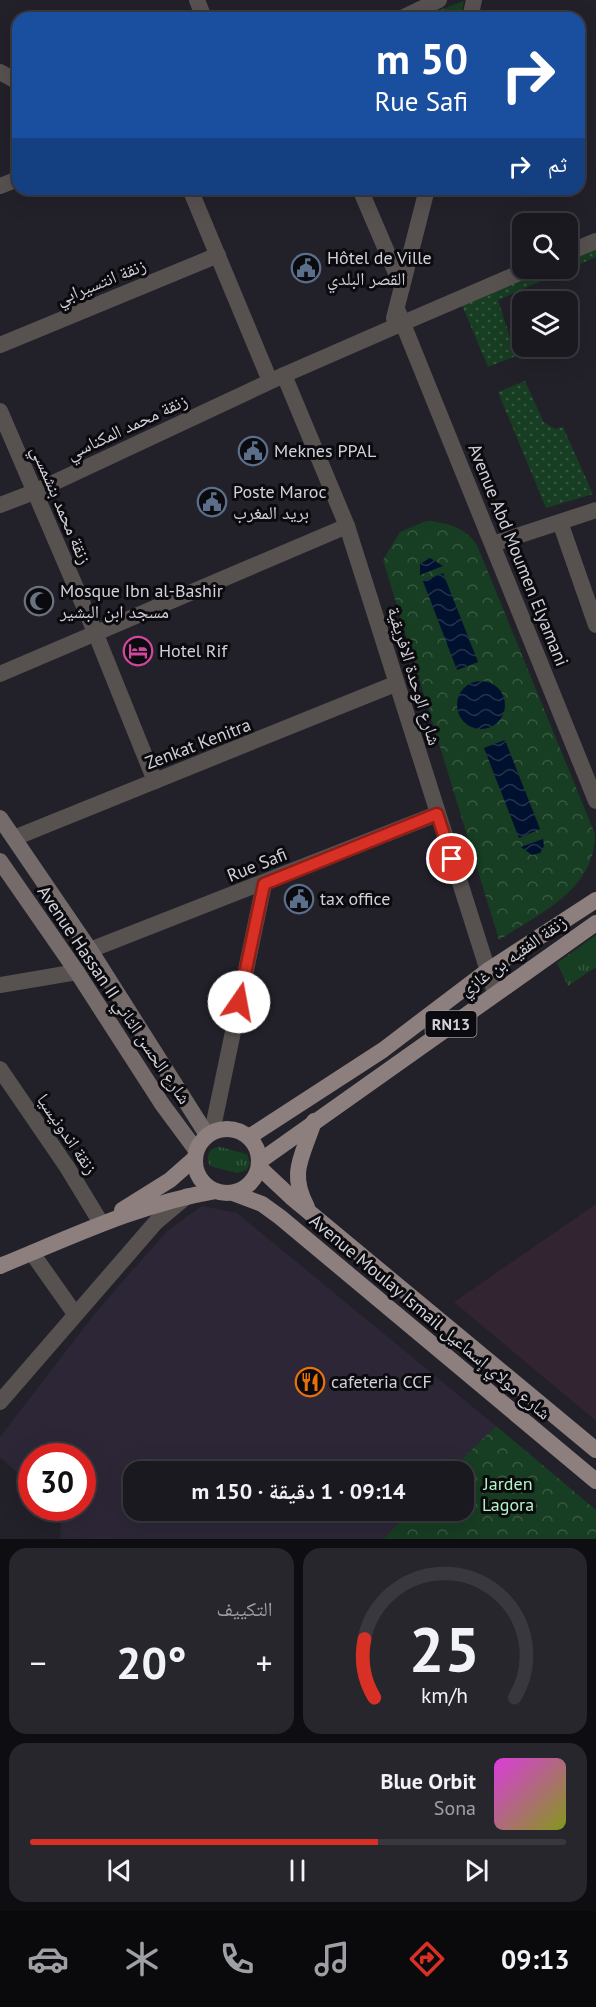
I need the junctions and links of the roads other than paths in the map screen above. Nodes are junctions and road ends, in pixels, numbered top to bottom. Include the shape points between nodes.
1 (439, 0) edge
2 (426, 12) edge
3 (193, 195) edge
4 (363, 195) edge
5 (425, 195) edge
6 (596, 240) edge
7 (578, 248) edge
8 (218, 255) junction
9 (512, 275) edge
10 (402, 287) junction
11 (397, 320) junction
12 (0, 345) edge
13 (277, 378) junction
14 (0, 411) edge
15 (34, 492) junction
16 (0, 505) edge
17 (596, 510) edge
18 (560, 522) junction
19 (347, 526) junction
20 (493, 544) junction
21 (596, 625) edge
22 (95, 632) junction
23 (0, 674) edge
24 (395, 684) junction
25 (155, 781) junction
26 (596, 801) edge
27 (437, 814) junction
28 (0, 818) edge
29 (14, 838) junction
30 (0, 861) edge
31 (264, 884) junction
32 (596, 900) edge
33 (596, 923) edge
34 (90, 950) junction
35 (487, 971) junction
36 (77, 972) junction
37 (0, 985) edge
38 (495, 993) junction
39 (0, 1069) edge
40 (310, 1124) junction
41 (210, 1134) junction
42 (249, 1137) junction
43 (196, 1154) junction
44 (259, 1164) junction
45 (215, 1191) junction
46 (233, 1193) junction
47 (187, 1196) junction
48 (309, 1210) junction
49 (101, 1222) junction
50 (32, 1253) junction
51 (0, 1266) edge
52 (75, 1314) junction
53 (0, 1402) edge
54 (596, 1450) edge
55 (596, 1481) edge

1 - 2 street
3 - 8 street, شارع الوحدة الافريقية
4 - 10 street
5 - 10 street
6 - 7 street
8 - 12 street, زنقة انتسيرابي
8 - 13 street, شارع الوحدة الافريقية
9 - 11 street, زنقة محمد المكناسي
10 - 11 street
11 - 13 street, زنقة محمد المكناسي
11 - 20 street, Avenue Abd Moumen Elyamani
13 - 15 street, زنقة محمد المكناسي
13 - 19 street, شارع الوحدة الافريقية
14 - 15 street, زنقة محمد بنشمسي
15 - 16 street, زنقة محمد المكناسي
15 - 22 street, زنقة محمد بنشمسي
17 - 18 street
18 - 20 street
18 - 21 street
19 - 22 street
19 - 24 street, شارع الوحدة الافريقية
20 - 26 street, Avenue Abd Moumen Elyamani
22 - 23 street
22 - 25 street, زنقة محمد بنشمسي
24 - 25 street, Zenkat Kenitra
24 - 27 street, شارع الوحدة الافريقية
25 - 29 street, Zenkat Kenitra
27 - 31 street, Rue Safi
27 - 35 street, شارع الوحدة الافريقية
28 - 29 main road, Avenue Hassan II شارع الحسن الثاني
29 - 34 main road, Avenue Hassan II شارع الحسن الثاني
30 - 36 main road, Avenue Hassan II شارع الحسن الثاني
31 - 34 street, Rue Safi
31 - 41 street
32 - 35 main road, RN13
33 - 38 main road, زنقة الفقيه بن غازي / RN13
34 - 41 main road, Avenue Hassan II شارع الحسن الثاني via 179,1093
35 - 38 street, شارع الوحدة الافريقية
35 - 42 main road, RN13 via 383,1050
36 - 37 street
36 - 43 main road, Avenue Hassan II شارع الحسن الثاني
38 - 40 main road, زنقة الفقيه بن غازي / RN13
39 - 49 street, زنقة اندونيسيا
40 - 44 main road, RN13
40 - 48 main road via 296,1179
41 - 42 main road via 235,1130
41 - 43 main road
42 - 44 main road via 255,1144
43 - 45 main road via 200,1179
43 - 49 main road via 170,1180
44 - 46 main road, RN13 via 250,1184
44 - 48 main road, Avenue Moulay Ismail شارع مولاي إسماعيل
45 - 46 main road
45 - 47 main road
46 - 55 main road, Avenue Moulay Ismail شارع مولاي إسماعيل via 262,1204 280,1217
47 - 49 main road
47 - 52 street via 156,1222
48 - 54 main road, Avenue Moulay Ismail شارع مولاي إسماعيل
49 - 50 main road
50 - 51 main road
50 - 52 street
52 - 53 street

